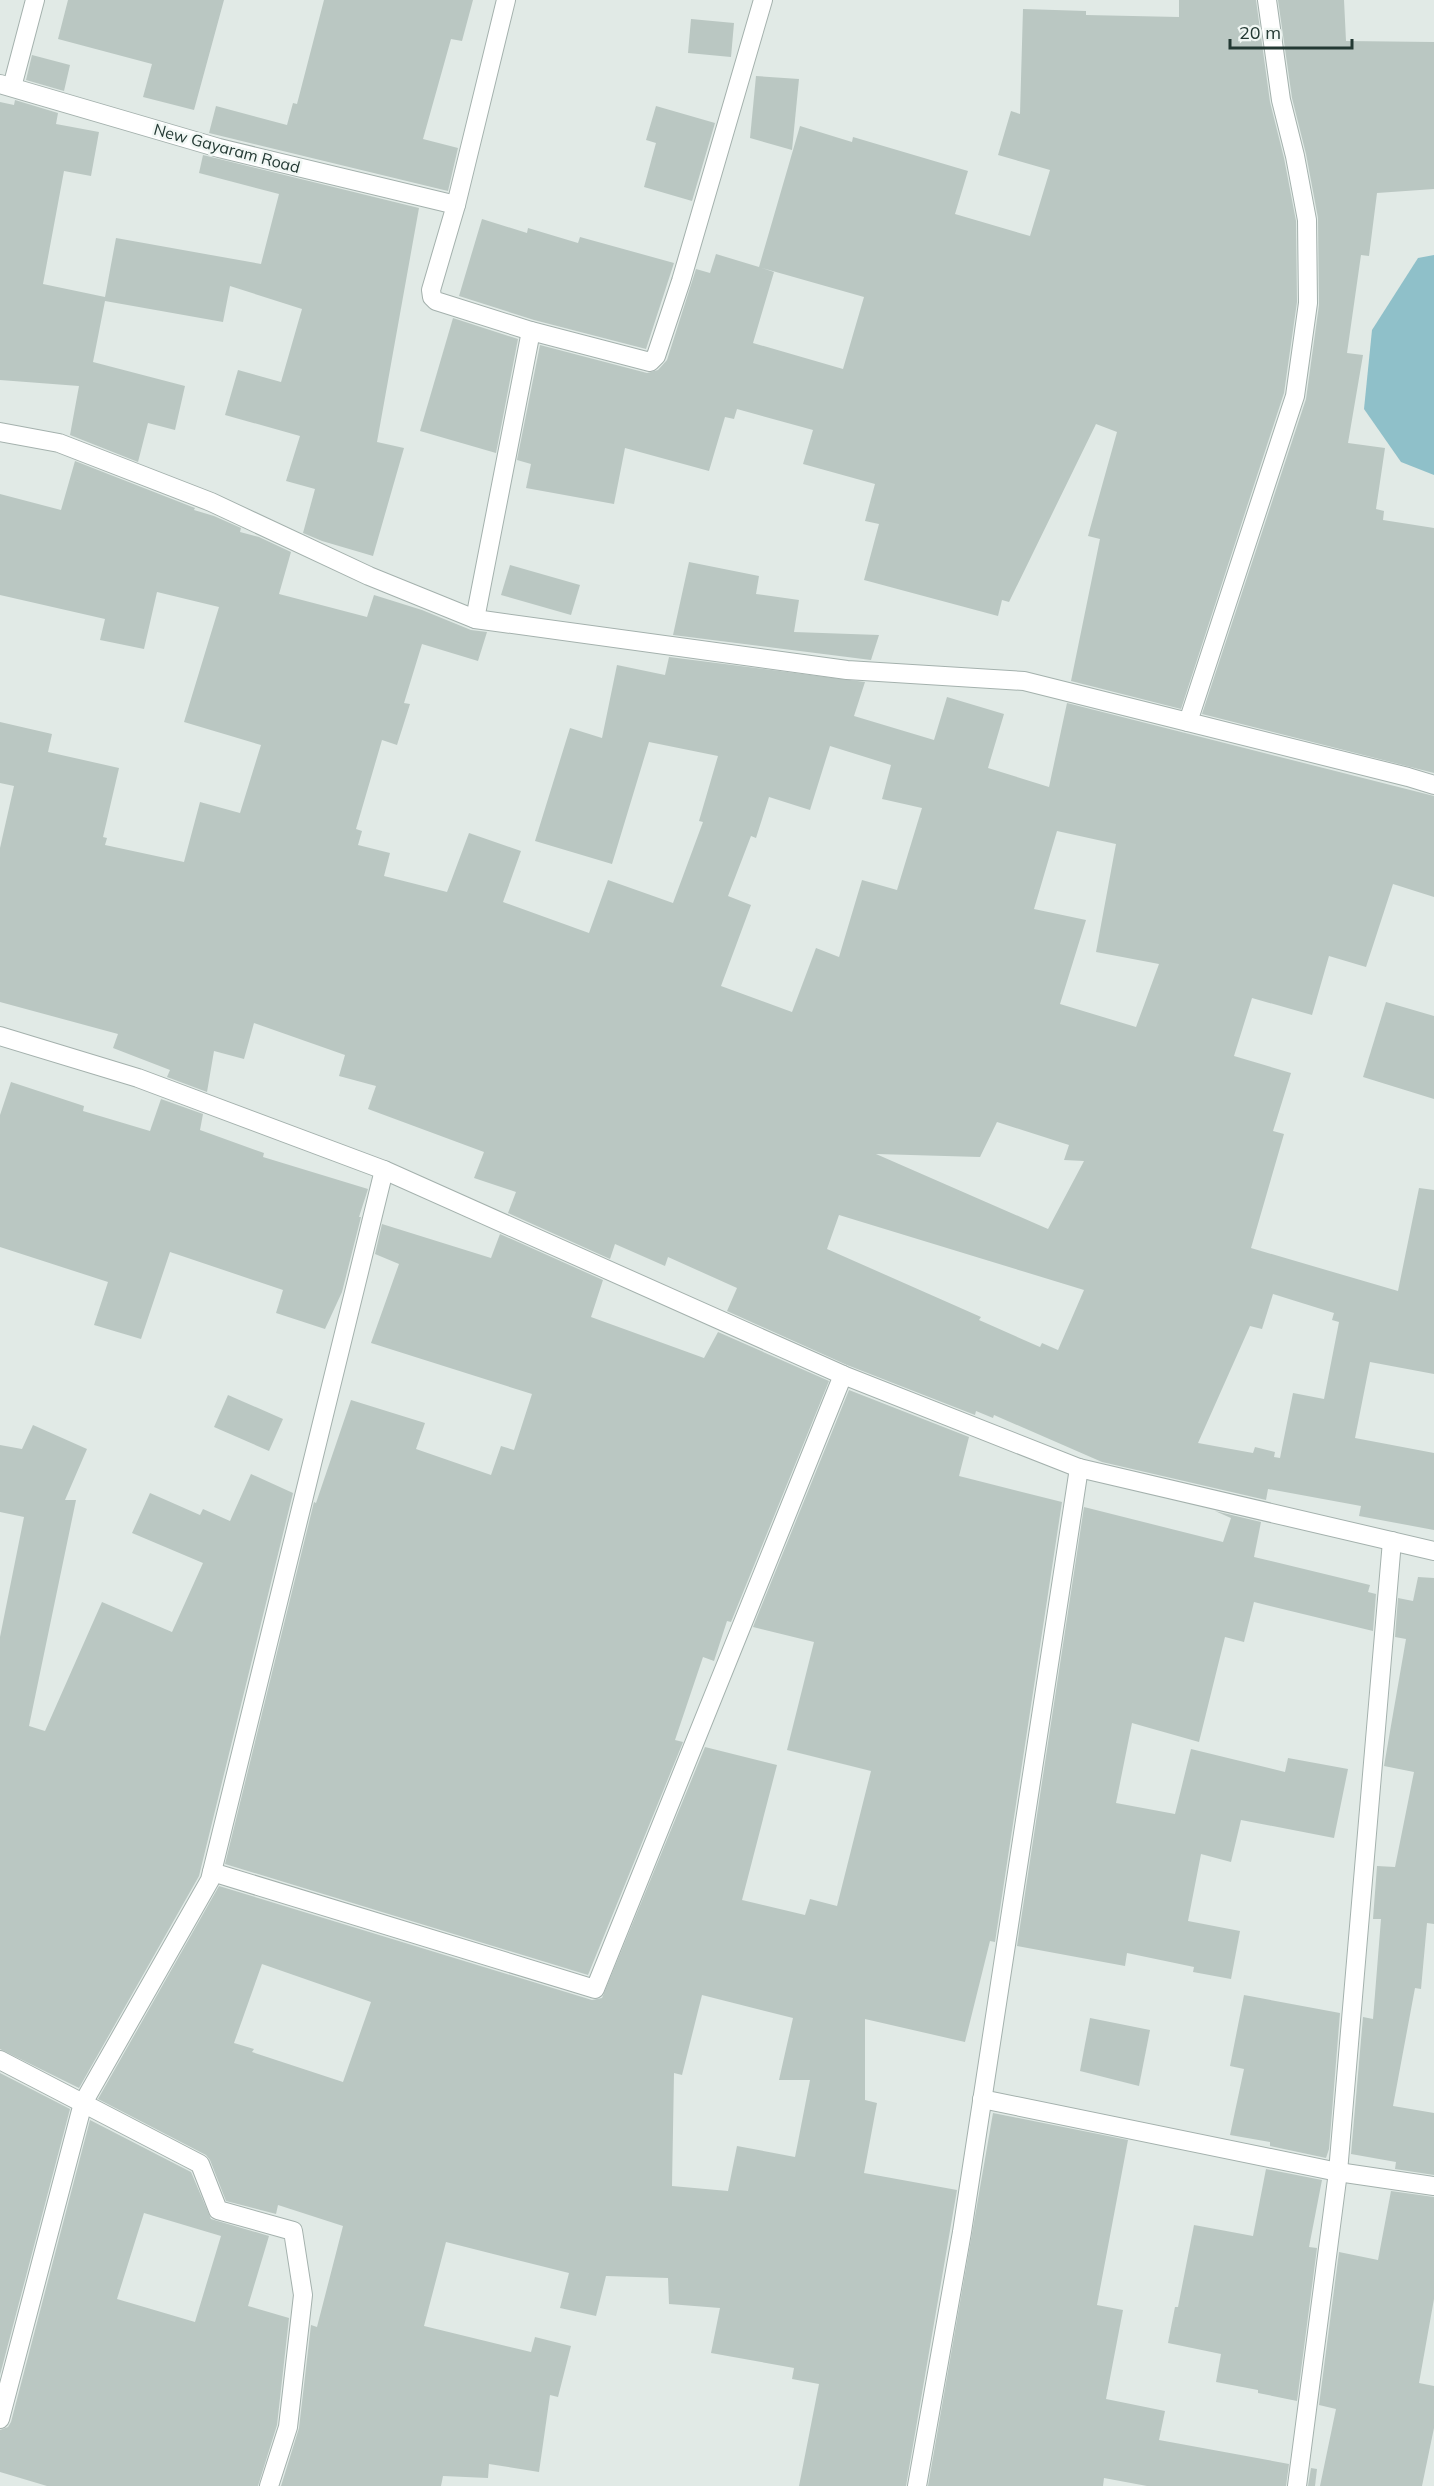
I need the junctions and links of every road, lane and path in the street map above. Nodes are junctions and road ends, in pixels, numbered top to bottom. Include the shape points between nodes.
1 (35, 0) edge
2 (506, 0) edge
3 (763, 0) edge
4 (1267, 0) edge
5 (6, 86) edge
6 (456, 205) junction
7 (531, 331) junction
8 (0, 432) edge
9 (475, 619) junction
10 (1188, 722) junction
11 (1434, 785) edge
12 (0, 1036) edge
13 (384, 1170) junction
14 (843, 1375) junction
15 (1079, 1468) junction
16 (1392, 1541) junction
17 (1434, 1551) edge
18 (212, 1872) junction
19 (0, 2060) edge
20 (982, 2099) junction
21 (83, 2103) junction
22 (1338, 2172) junction
23 (1434, 2186) edge
24 (0, 2419) edge
25 (269, 2486) edge
26 (917, 2486) edge
27 (1297, 2486) edge

1 - 5 street
2 - 6 street
3 - 7 street via 654,360
4 - 10 street via 1281,100 1307,220 1308,303 1295,396
5 - 6 street, New Gayaram Road via 219,148
6 - 7 street via 432,297
7 - 9 street
8 - 9 street via 59,442 211,501 369,576
9 - 10 street via 847,670 1024,681
10 - 11 street
12 - 13 street via 138,1077
13 - 14 street
13 - 18 street
14 - 15 street
14 - 18 street via 595,1989
15 - 16 street
15 - 20 street
16 - 17 street
16 - 22 street
18 - 21 street
19 - 21 street
20 - 22 street
20 - 26 street
21 - 24 street
21 - 25 street via 200,2164 218,2210 293,2231 303,2295 288,2427
22 - 23 street
22 - 27 street

